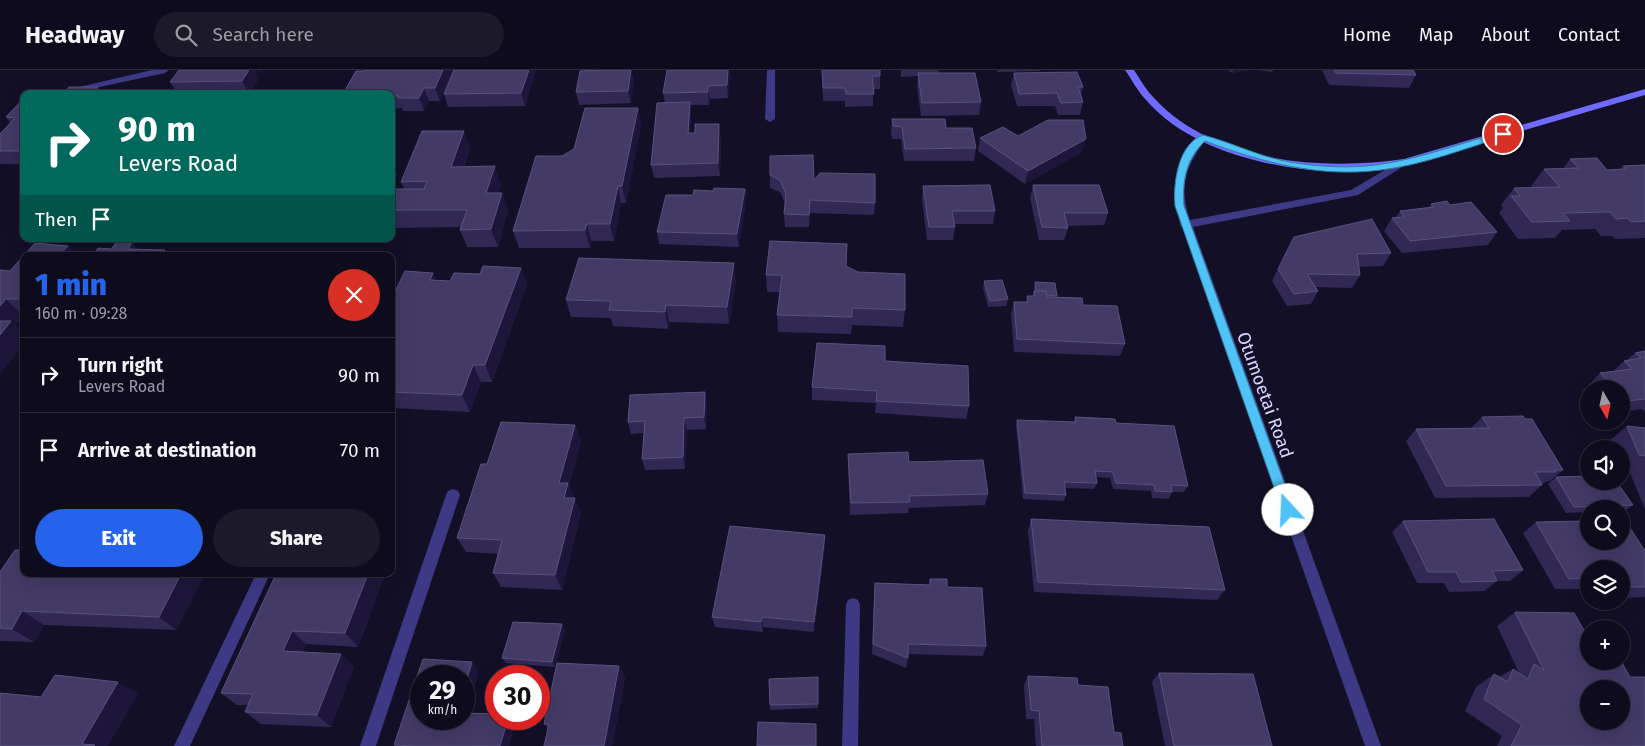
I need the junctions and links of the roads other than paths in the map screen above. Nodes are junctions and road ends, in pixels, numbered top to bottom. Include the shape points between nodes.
1 (165, 70) edge
2 (771, 70) edge
3 (1129, 70) edge
4 (72, 90) edge
5 (1645, 92) edge
6 (770, 118) dead end
7 (1203, 137) junction
8 (1405, 162) junction
9 (1185, 226) junction
10 (453, 495) dead end
11 (261, 577) edge
12 (853, 605) dead end
13 (182, 746) edge
14 (368, 746) edge
15 (850, 746) edge
16 (1373, 746) edge

1 - 4 street
2 - 6 street
3 - 7 street via 1154,104
5 - 8 street
7 - 8 street via 1252,156 1291,165 1353,169
7 - 9 street, Otumoetai Road via 1189,151 1180,177 1178,191
8 - 9 street via 1354,193
9 - 16 street, Otumoetai Road
10 - 14 street
11 - 13 street
12 - 15 street

